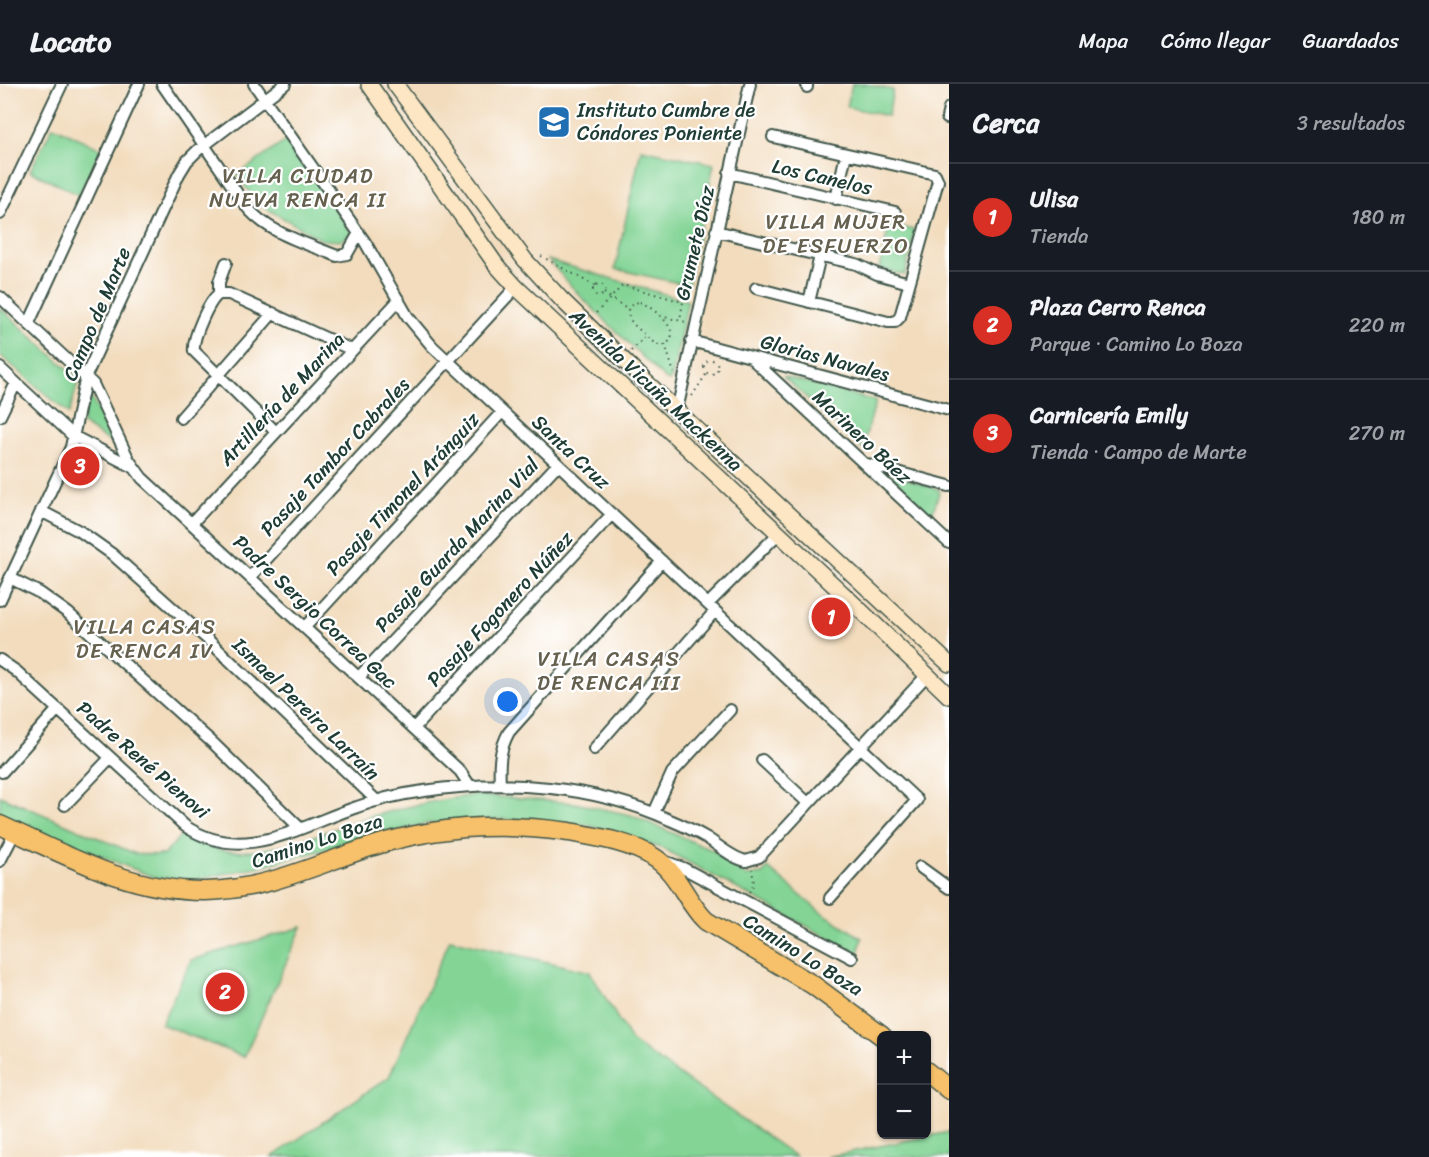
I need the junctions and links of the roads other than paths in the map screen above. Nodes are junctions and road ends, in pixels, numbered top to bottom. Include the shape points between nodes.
1 (62, 84) edge
2 (139, 84) edge
3 (162, 84) edge
4 (254, 84) edge
5 (285, 84) edge
6 (369, 84) edge
7 (395, 84) edge
8 (750, 84) edge
9 (265, 100) junction
10 (772, 137) dead end
11 (204, 146) junction
12 (846, 154) junction
13 (735, 175) junction
14 (836, 199) junction
15 (895, 212) dead end
16 (0, 214) edge
17 (716, 231) junction
18 (359, 233) junction
19 (820, 256) junction
20 (226, 263) dead end
21 (909, 283) junction
22 (516, 287) junction
23 (756, 288) dead end
24 (219, 294) junction
25 (0, 297) edge
26 (399, 300) junction
27 (809, 302) junction
28 (273, 313) junction
29 (28, 322) junction
30 (691, 341) junction
31 (352, 350) junction
32 (750, 357) junction
33 (447, 361) junction
34 (0, 368) edge
35 (218, 375) junction
36 (86, 376) junction
37 (16, 383) junction
38 (677, 410) junction
39 (949, 410) edge
40 (502, 412) junction
41 (0, 416) edge
42 (181, 418) dead end
43 (276, 432) junction
44 (73, 436) junction
45 (558, 464) junction
46 (864, 464) junction
47 (133, 467) junction
48 (949, 486) edge
49 (41, 511) junction
50 (612, 514) junction
51 (192, 523) junction
52 (778, 534) junction
53 (949, 543) edge
54 (662, 561) junction
55 (250, 577) junction
56 (10, 578) junction
57 (872, 592) junction
58 (0, 600) edge
59 (857, 607) junction
60 (711, 608) junction
61 (305, 627) junction
62 (0, 660) edge
63 (949, 664) edge
64 (927, 675) junction
65 (359, 677) junction
66 (949, 696) edge
67 (58, 709) junction
68 (730, 710) dead end
69 (414, 728) junction
70 (860, 747) junction
71 (594, 749) dead end
72 (110, 758) junction
73 (762, 760) dead end
74 (2, 772) dead end
75 (500, 785) junction
76 (470, 786) junction
77 (377, 801) junction
78 (808, 803) junction
79 (65, 805) dead end
80 (654, 813) junction
81 (300, 828) junction
82 (8, 829) edge
83 (655, 858) junction
84 (0, 861) edge
85 (920, 867) dead end
86 (949, 888) edge
87 (830, 898) dead end
88 (852, 958) dead end
89 (877, 1031) edge
90 (931, 1074) edge
91 (949, 1090) edge

1 - 16 street
2 - 29 street
3 - 11 street
4 - 9 street, Santa Cruz
5 - 9 street, Campo de Marte
6 - 22 street, Avenida Vicuña Mackenna via 497,266
7 - 38 street, Avenida Vicuña Mackenna via 525,260
8 - 13 street, Grumete Díaz
9 - 11 street, Campo de Marte
9 - 18 street, Santa Cruz
10 - 12 street
11 - 18 street via 246,206 263,223 337,256 347,254
11 - 36 street, Campo de Marte via 179,174
12 - 14 street
12 - 21 street via 937,176 939,181
13 - 14 street, Los Canelos
13 - 17 street, Grumete Díaz
14 - 15 street, Los Canelos
17 - 19 street
17 - 30 street, Grumete Díaz
18 - 26 street, Santa Cruz
19 - 21 street
19 - 27 street
20 - 24 street
21 - 27 street via 900,317 892,322
22 - 33 street, Pasaje Tambor Cabrales
22 - 52 street, Avenida Vicuña Mackenna
23 - 27 street
24 - 28 street via 229,294
24 - 35 street via 212,300 193,344 196,353
25 - 29 street, Padre Sergio Correa Gac
26 - 31 street, Artillería de Marina
26 - 33 street, Santa Cruz via 420,332
28 - 31 street
28 - 35 street
29 - 36 street, Padre Sergio Correa Gac
30 - 32 street, Glorias Navales
30 - 38 street, Grumete Díaz
31 - 43 street, Artillería de Marina
32 - 39 street, Glorias Navales
32 - 46 street, Marinero Báez
33 - 40 street, Santa Cruz
33 - 55 street, Pasaje Tambor Cabrales
34 - 37 street, Padre Sergio Correa Gac
35 - 42 street
35 - 43 street
36 - 44 street, Campo de Marte
36 - 47 street, Padre Sergio Correa Gac
37 - 41 street
37 - 44 street, Padre Sergio Correa Gac
38 - 57 street, Avenida Vicuña Mackenna
40 - 45 street, Santa Cruz
40 - 61 street, Pasaje Timonel Aránguiz
43 - 51 street, Artillería de Marina
44 - 47 street, Padre Sergio Correa Gac
44 - 49 street, Campo de Marte
45 - 50 street, Santa Cruz
45 - 65 street, Pasaje Guarda Marina Vial
46 - 48 street
46 - 53 street, Marinero Báez
47 - 51 street, Padre Sergio Correa Gac
49 - 56 street, Campo de Marte
49 - 77 street, Ismael Pereira Larraín via 112,554
50 - 54 street, Santa Cruz
50 - 69 street, Pasaje Fogonero Núñez
51 - 55 street, Padre Sergio Correa Gac
52 - 59 street, Avenida Vicuña Mackenna
52 - 60 street
54 - 60 street, Santa Cruz
54 - 75 street via 509,732 499,762
55 - 61 street, Padre Sergio Correa Gac
56 - 58 street, Campo de Marte
56 - 81 street via 68,613 214,744
57 - 59 street
57 - 63 street, Avenida Vicuña Mackenna
59 - 64 street, Avenida Vicuña Mackenna
60 - 70 street, Santa Cruz
60 - 71 street
61 - 65 street, Padre Sergio Correa Gac
62 - 67 street, Padre René Pienovi
64 - 66 street, Avenida Vicuña Mackenna
64 - 70 street
65 - 69 street, Padre Sergio Correa Gac
67 - 72 street, Padre René Pienovi
67 - 74 street
68 - 80 street via 672,773
69 - 76 street, Padre Sergio Correa Gac via 460,771
70 - 78 street
70 - 87 street, Santa Cruz via 917,800
72 - 79 street
72 - 81 street, Padre René Pienovi via 185,826 203,837 244,844
73 - 78 street
75 - 76 street, Padre René Pienovi
75 - 80 street, Padre René Pienovi via 581,792
76 - 77 street, Padre René Pienovi
77 - 81 street, Padre René Pienovi
78 - 80 street, Padre René Pienovi via 751,861 741,860
82 - 83 main road, Camino Lo Boza via 129,880 203,891 255,886 390,841 463,828 514,826 572,833 614,841
82 - 84 street
83 - 88 street, Camino Lo Boza via 683,868
83 - 89 main road, Camino Lo Boza via 706,921 813,985
85 - 86 street
90 - 91 main road

